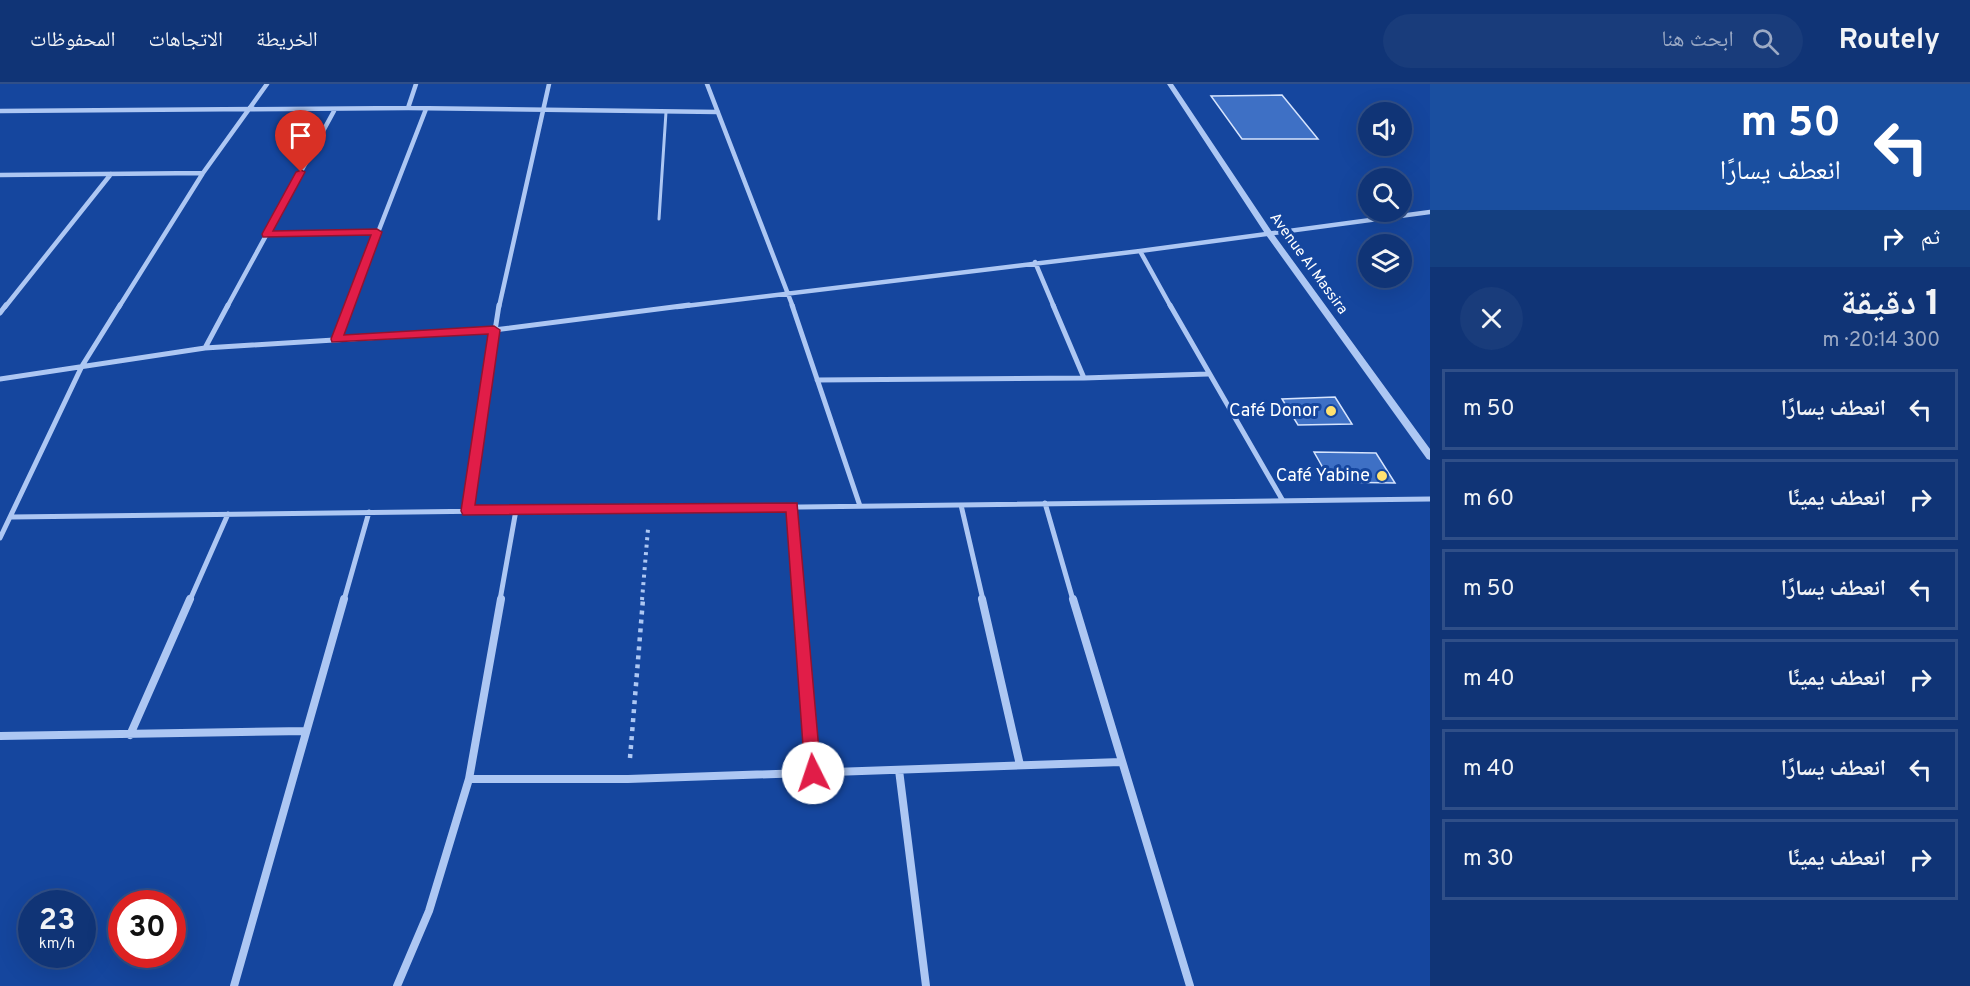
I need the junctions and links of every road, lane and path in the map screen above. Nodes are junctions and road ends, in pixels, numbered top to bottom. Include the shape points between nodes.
1 (267, 84) edge
2 (416, 84) edge
3 (549, 84) edge
4 (706, 84) edge
5 (1170, 84) edge
6 (408, 108) junction
7 (426, 109) junction
8 (545, 109) junction
9 (248, 110) junction
10 (0, 111) edge
11 (334, 111) junction
12 (666, 111) junction
13 (718, 112) junction
14 (203, 173) junction
15 (111, 174) junction
16 (0, 175) edge
17 (1430, 212) edge
18 (658, 219) dead end
19 (377, 232) junction
20 (1269, 233) junction
21 (267, 234) junction
22 (1140, 252) junction
23 (1035, 262) junction
24 (788, 293) junction
25 (0, 313) edge
26 (494, 330) junction
27 (336, 339) junction
28 (205, 348) junction
29 (82, 366) junction
30 (1208, 374) junction
31 (1084, 378) junction
32 (0, 379) edge
33 (817, 380) junction
34 (1430, 456) edge
35 (1430, 499) edge
36 (1282, 501) junction
37 (1045, 503) junction
38 (961, 504) junction
39 (860, 506) junction
40 (793, 507) junction
41 (650, 508) junction
42 (516, 510) junction
43 (467, 511) junction
44 (369, 512) junction
45 (228, 514) junction
46 (12, 517) junction
47 (0, 538) edge
48 (306, 731) junction
49 (130, 735) junction
50 (0, 736) edge
51 (1120, 762) junction
52 (1020, 765) junction
53 (900, 770) junction
54 (813, 773) junction
55 (469, 779) junction
56 (628, 779) junction
57 (234, 986) edge
58 (397, 986) edge
59 (926, 986) edge
60 (1190, 986) edge

1 - 9 street
2 - 6 street
3 - 8 street
4 - 13 street
5 - 20 street, Avenue Al Massira
6 - 7 street
6 - 11 street
7 - 8 street
7 - 19 street
8 - 12 street
8 - 26 street
9 - 10 street
9 - 11 street
9 - 14 street
11 - 21 street
12 - 13 street
12 - 18 lane
13 - 24 street
14 - 15 street
14 - 29 street
15 - 16 street
15 - 25 street
17 - 20 street
19 - 21 street
19 - 27 street
20 - 22 street
20 - 34 street, Avenue Al Massira
21 - 28 street
22 - 23 street
22 - 30 street
23 - 24 street
23 - 31 street
24 - 26 street
24 - 33 street
26 - 27 street
26 - 43 street
27 - 28 street
28 - 29 street
29 - 32 street
29 - 46 street
30 - 31 street
30 - 36 street
31 - 33 street
33 - 39 street
35 - 36 street
36 - 37 street
37 - 38 street
37 - 51 street
38 - 39 street
38 - 52 street
39 - 40 street
40 - 41 street
40 - 54 street
41 - 42 street
41 - 56 path
42 - 43 street
42 - 55 street
43 - 44 street
44 - 45 street
44 - 48 street
45 - 46 street
45 - 49 street
46 - 47 street
48 - 49 street
48 - 57 street
49 - 50 street
51 - 52 street
51 - 60 street
52 - 53 street
53 - 54 street
53 - 59 street
54 - 56 street
55 - 56 street
55 - 58 street via 429,911

